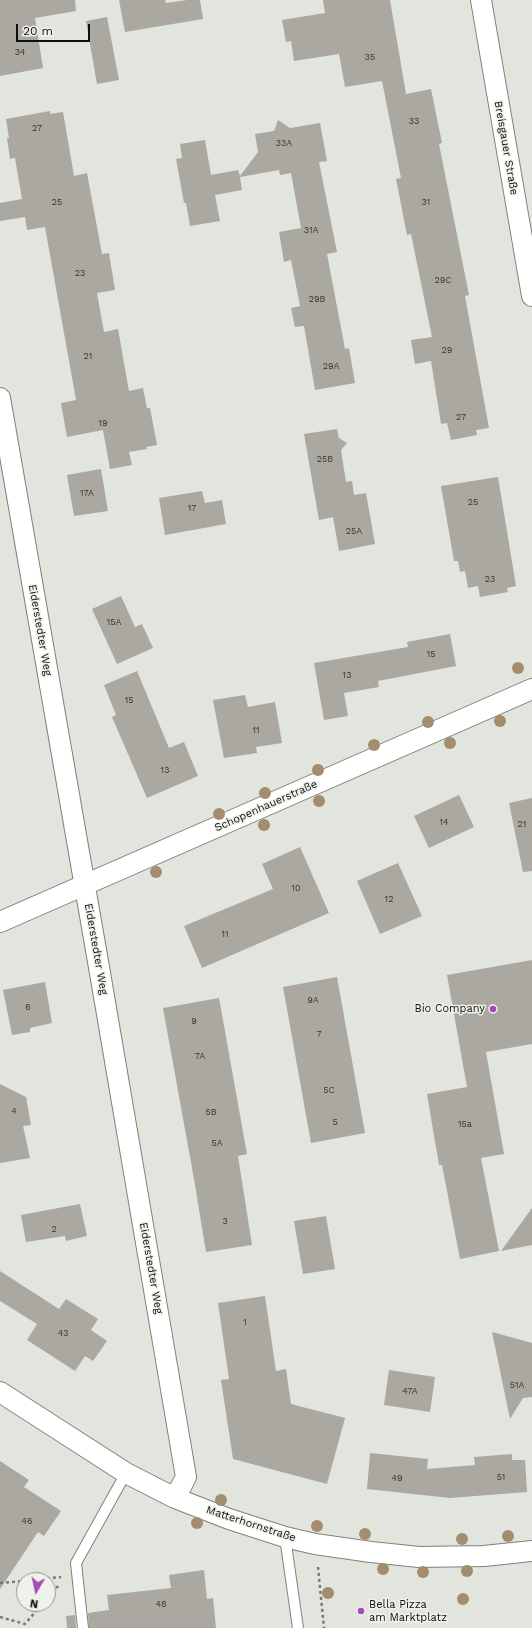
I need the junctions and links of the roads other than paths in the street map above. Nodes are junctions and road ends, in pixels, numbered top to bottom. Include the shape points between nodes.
1 (481, 0) edge
2 (532, 296) edge
3 (0, 398) edge
4 (532, 689) edge
5 (85, 885) junction
6 (0, 922) edge
7 (0, 1392) edge
8 (126, 1473) junction
9 (175, 1498) junction
10 (285, 1537) junction
11 (532, 1551) edge
12 (83, 1628) edge
13 (298, 1628) edge

1 - 2 street, Breisgauer Straße
3 - 5 street, Eiderstedter Weg
4 - 5 street, Schopenhauerstraße
5 - 6 street, Schopenhauerstraße
5 - 9 street, Eiderstedter Weg via 186,1477
7 - 8 street, Matterhornstraße
8 - 9 street, Matterhornstraße
8 - 12 lane via 76,1563
9 - 10 street, Matterhornstraße
10 - 11 street, Matterhornstraße via 315,1544 419,1557 484,1556
10 - 13 lane

